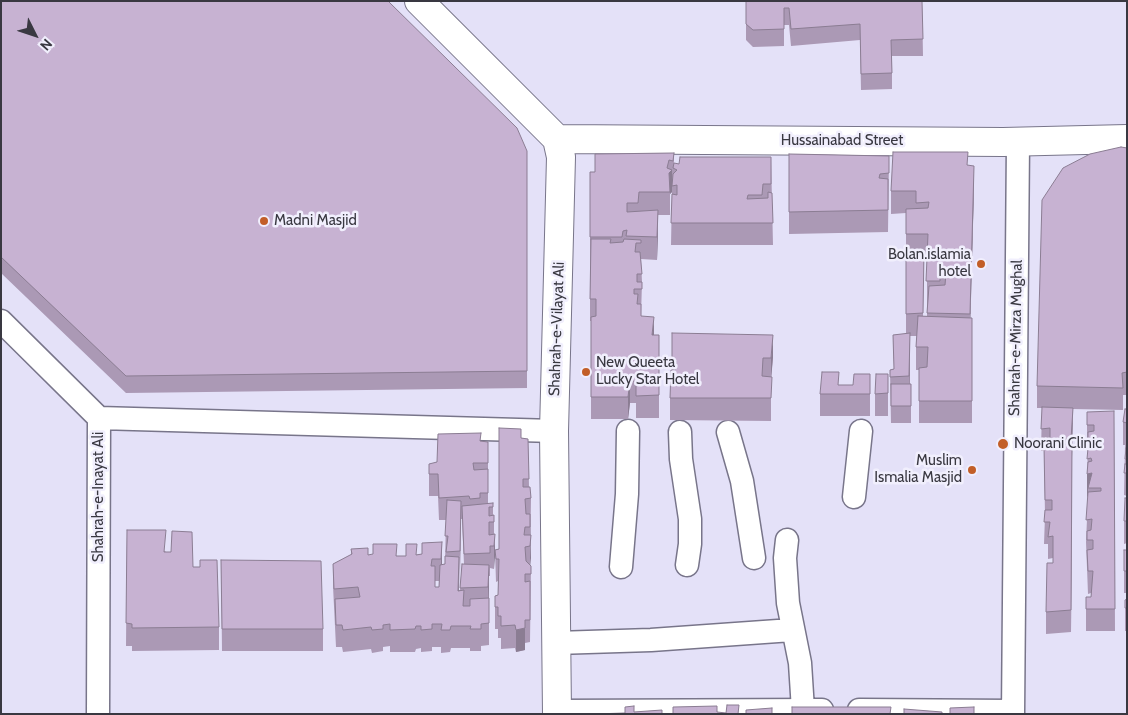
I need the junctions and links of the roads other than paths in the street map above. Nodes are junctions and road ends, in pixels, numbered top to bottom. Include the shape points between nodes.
1 (418, 1) edge
2 (556, 139) junction
3 (1127, 139) edge
4 (1018, 142) junction
5 (1, 321) edge
6 (99, 418) junction
7 (554, 431) junction
8 (628, 431) dead end
9 (861, 431) dead end
10 (680, 432) dead end
11 (728, 432) dead end
12 (854, 497) dead end
13 (787, 540) dead end
14 (754, 558) dead end
15 (687, 565) dead end
16 (621, 567) dead end
17 (792, 630) junction
18 (556, 643) junction
19 (803, 710) junction
20 (557, 712) edge
21 (1013, 712) edge
22 (98, 714) edge

1 - 2 street
2 - 4 street, Hussainabad Street
2 - 7 street, Shahrah-e-Vilayat Ali via 561,157
3 - 4 street, Hussainabad Street
4 - 21 street, Shahrah-e-Mirza Mughal
5 - 6 street, Shahrah-e-Inayat Ali
6 - 7 street
6 - 22 street, Shahrah-e-Inayat Ali
7 - 18 street, Shahrah-e-Vilayat Ali
8 - 16 street
9 - 12 street
10 - 15 street via 690,519
11 - 14 street via 742,481
13 - 17 street via 785,558
17 - 18 street
17 - 19 street via 800,663
18 - 20 street, Shahrah-e-Vilayat Ali
19 - 20 street
19 - 21 street

